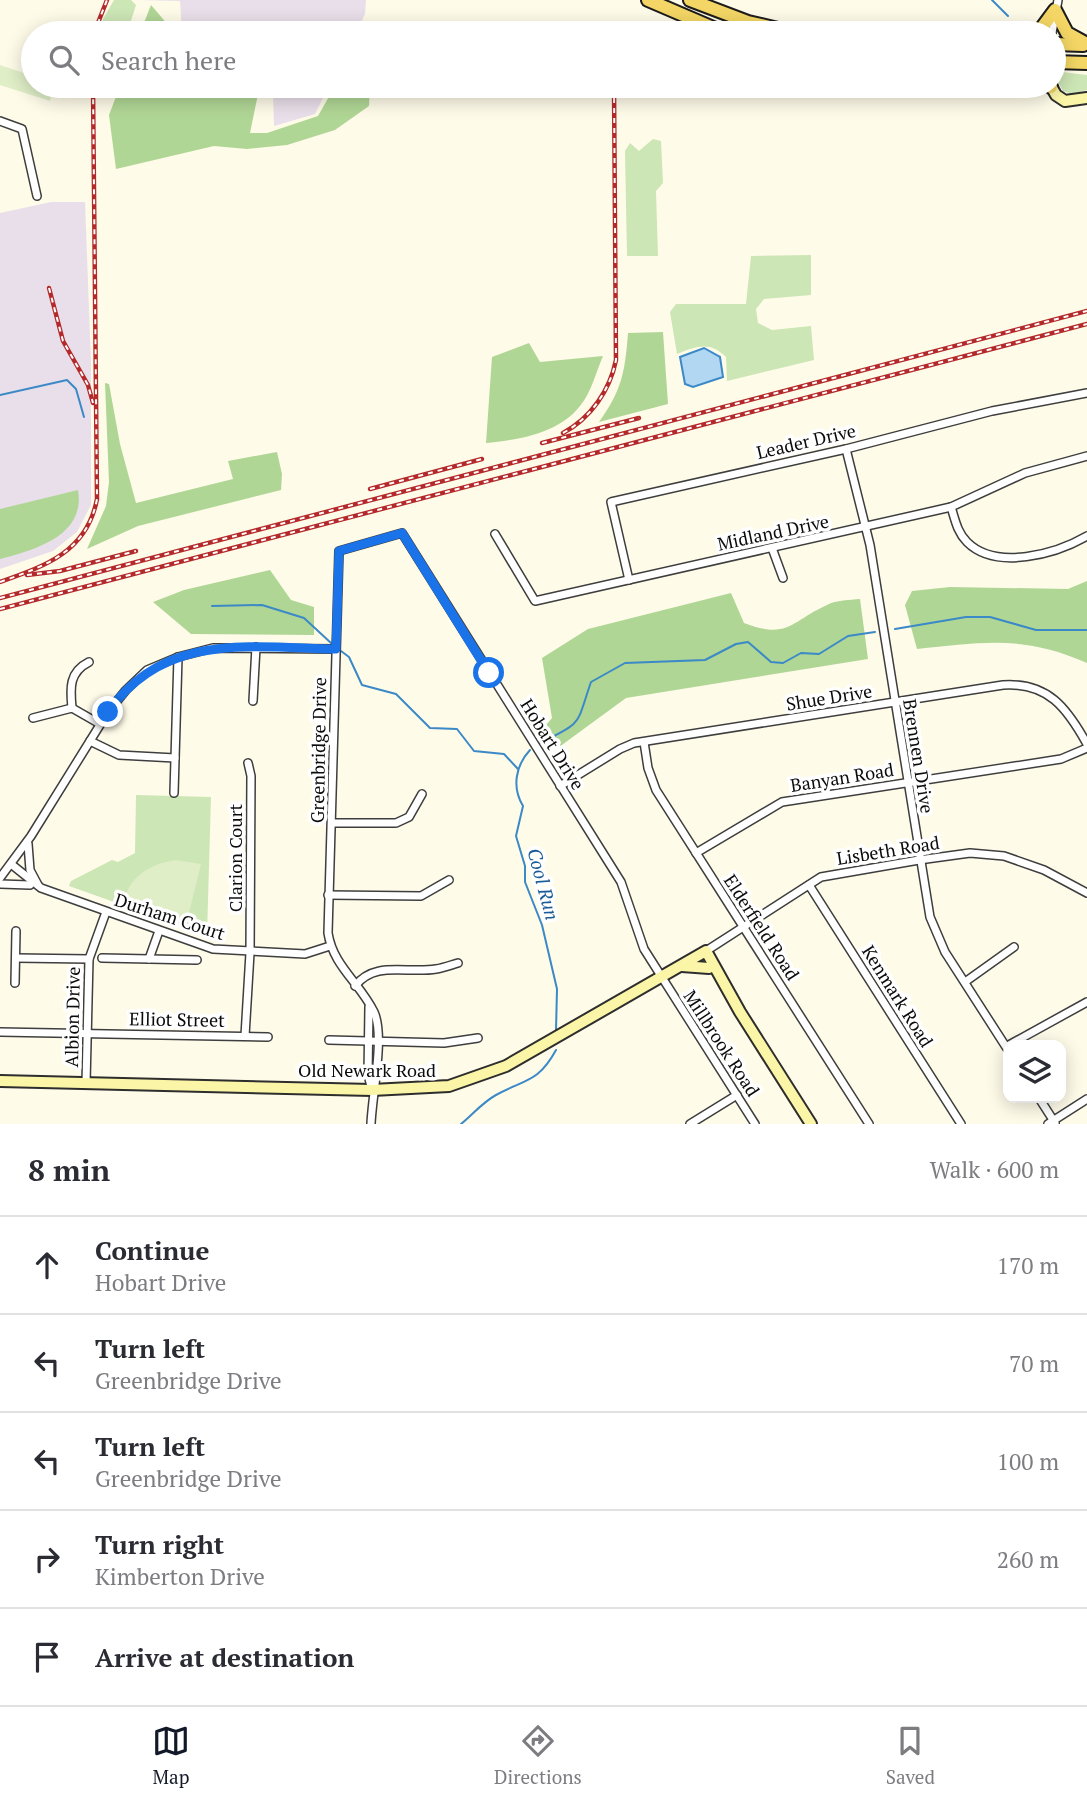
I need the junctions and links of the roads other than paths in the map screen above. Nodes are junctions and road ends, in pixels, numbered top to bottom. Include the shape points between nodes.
1 (648, 0) edge
2 (690, 0) edge
3 (1056, 5) edge
4 (697, 21) edge
5 (745, 21) edge
6 (1046, 21) edge
7 (1066, 30) edge
8 (1066, 44) edge
9 (1087, 45) edge
10 (1066, 62) edge
11 (1087, 63) edge
12 (1062, 98) edge
13 (1087, 98) edge
14 (0, 121) edge
15 (37, 196) dead end
16 (1087, 393) edge
17 (846, 449) junction
18 (1087, 456) edge
19 (951, 506) junction
20 (866, 528) junction
21 (402, 533) joint
22 (495, 534) dead end
23 (1087, 536) edge
24 (772, 548) junction
25 (783, 578) dead end
26 (629, 580) junction
27 (256, 647) junction
28 (336, 649) junction
29 (178, 657) junction
30 (89, 662) dead end
31 (253, 701) dead end
32 (895, 702) junction
33 (72, 708) junction
34 (33, 718) dead end
35 (100, 724) junction
36 (90, 741) junction
37 (644, 742) junction
38 (1087, 746) edge
39 (175, 758) junction
40 (248, 763) dead end
41 (907, 782) junction
42 (560, 786) junction
43 (173, 793) dead end
44 (422, 794) dead end
45 (332, 823) junction
46 (29, 840) junction
47 (696, 853) junction
48 (919, 860) junction
49 (10, 864) junction
50 (0, 870) edge
51 (449, 880) dead end
52 (0, 881) edge
53 (809, 885) junction
54 (41, 888) junction
55 (1087, 893) edge
56 (328, 895) junction
57 (106, 912) junction
58 (743, 927) junction
59 (16, 931) dead end
60 (159, 931) junction
61 (330, 946) junction
62 (1014, 947) dead end
63 (703, 952) junction
64 (250, 953) junction
65 (16, 958) junction
66 (89, 958) junction
67 (102, 958) dead end
68 (149, 959) junction
69 (197, 960) dead end
70 (458, 963) dead end
71 (682, 966) junction
72 (709, 968) junction
73 (662, 978) junction
74 (965, 982) junction
75 (15, 983) dead end
76 (355, 986) junction
77 (1087, 1002) edge
78 (740, 1012) junction
79 (0, 1032) edge
80 (86, 1032) junction
81 (245, 1036) junction
82 (268, 1037) dead end
83 (478, 1038) dead end
84 (329, 1040) dead end
85 (1003, 1040) edge
86 (1020, 1040) edge
87 (373, 1041) junction
88 (0, 1081) edge
89 (86, 1083) junction
90 (372, 1090) junction
91 (737, 1095) junction
92 (1087, 1099) edge
93 (1042, 1103) edge
94 (1052, 1123) edge
95 (371, 1124) edge
96 (690, 1124) edge
97 (755, 1124) edge
98 (811, 1124) edge
99 (869, 1124) edge
100 (961, 1124) edge

1 - 4 main road
2 - 5 main road
3 - 6 main road
7 - 9 main road
8 - 9 main road
10 - 11 main road
12 - 13 street
14 - 15 street via 22,129
16 - 17 street, Leader Drive via 992,411
17 - 20 street, Brennen Drive
17 - 26 street, Leader Drive via 611,502
18 - 19 street, Midland Drive via 1025,474
19 - 20 street, Midland Drive
19 - 23 street via 961,535 986,554 1043,553
20 - 24 street, Midland Drive
20 - 32 street, Brennen Drive
21 - 28 street, Greenbridge Drive via 339,551
21 - 42 street, Hobart Drive
22 - 26 street, Midland Drive via 535,601
24 - 25 street
24 - 26 street, Midland Drive
27 - 28 street
27 - 29 street via 212,648
27 - 31 street
28 - 45 street, Greenbridge Drive
29 - 35 street via 138,678
29 - 39 street
30 - 33 street via 77,669 72,679
32 - 37 street, Shue Drive
32 - 38 street, Shue Drive via 1003,685 1033,688 1060,702
32 - 41 street, Brennen Drive
33 - 34 street
33 - 35 street
35 - 36 street
36 - 39 street via 119,755
36 - 46 street
37 - 42 street, Shue Drive via 620,749
37 - 47 street, Elderfield Road via 656,790
38 - 41 street, Banyan Road via 1061,759
39 - 43 street
40 - 64 street, Clarion Court
41 - 47 street, Banyan Road via 775,804
41 - 48 street, Brennen Drive
42 - 73 street, Hobart Drive via 626,892 638,936
44 - 45 street via 409,817 396,822
45 - 56 street, Greenbridge Drive
46 - 49 street
46 - 54 street via 30,870
47 - 58 street, Elderfield Road
48 - 53 street, Lisbeth Road via 834,873
48 - 55 street, Lisbeth Road via 970,853 1004,856
48 - 74 street, Brennen Drive via 934,929
49 - 50 street
49 - 52 street
49 - 54 street, Durham Court
51 - 56 street via 421,896
52 - 54 street
53 - 58 street, Lisbeth Road
53 - 100 street, Kenmark Road
54 - 57 street, Durham Court
56 - 61 street, Greenbridge Drive
57 - 60 street, Durham Court
57 - 66 street, Albion Drive
58 - 63 street, Lisbeth Road
58 - 99 street, Elderfield Road
59 - 65 street
60 - 64 street, Durham Court via 213,949
60 - 68 street
61 - 64 street, Durham Court via 305,954
61 - 76 street, Greenbridge Drive
62 - 74 street
63 - 71 street, Old Newark Road
63 - 72 street
63 - 78 street
64 - 81 street, Clarion Court
65 - 66 street
65 - 75 street
66 - 80 street, Albion Drive
67 - 68 street
68 - 69 street
70 - 76 street via 435,970 377,971
71 - 72 street
71 - 73 street, Old Newark Road
72 - 78 street
73 - 90 street, Old Newark Road via 481,1077 429,1089
73 - 91 street, Millbrook Road
74 - 85 street, Brennen Drive
76 - 87 street, Greenbridge Drive via 378,1023
77 - 86 street
78 - 98 street
79 - 80 street, Elliot Street
80 - 81 street, Elliot Street
80 - 89 street, Albion Drive
81 - 82 street, Elliot Street
83 - 87 street via 444,1043
84 - 87 street
87 - 90 street, Greenbridge Drive via 376,1079
88 - 89 street, Old Newark Road
89 - 90 street, Old Newark Road
90 - 95 street, Greenbridge Drive
91 - 96 street
91 - 97 street, Millbrook Road
92 - 94 street
93 - 94 street

